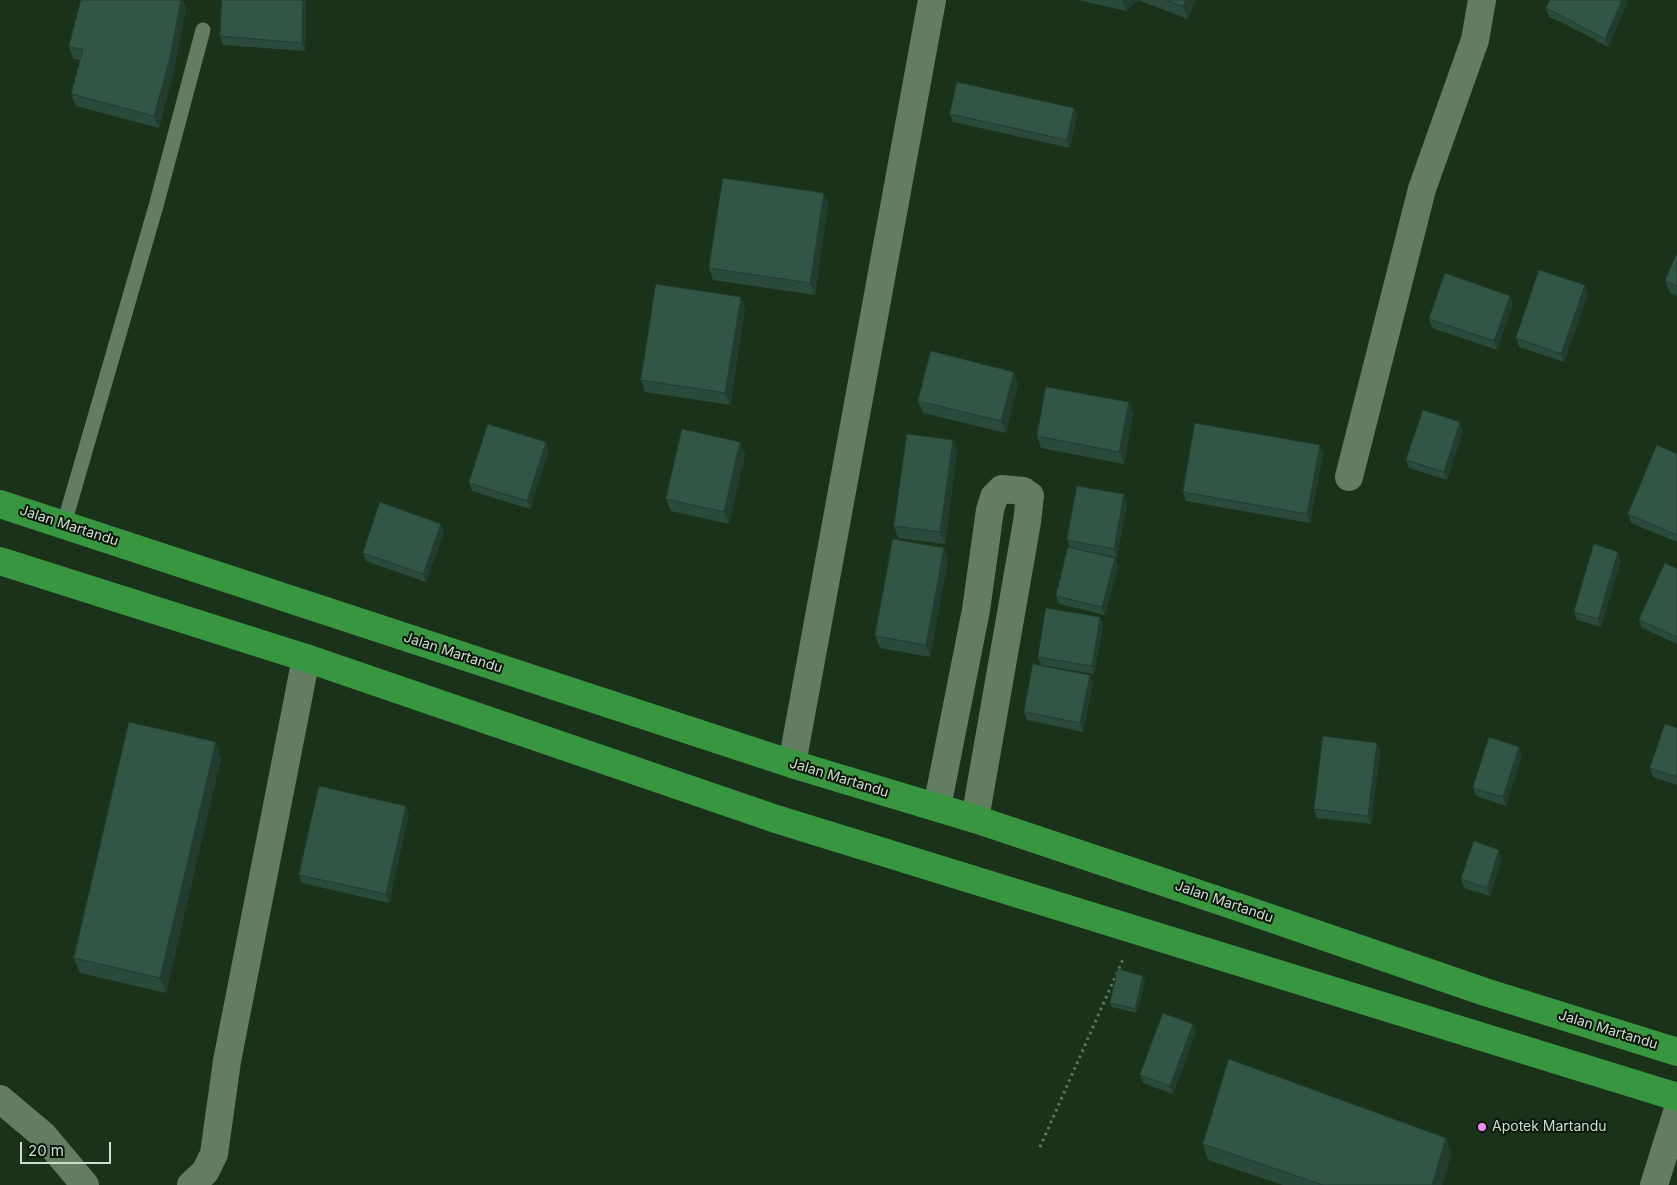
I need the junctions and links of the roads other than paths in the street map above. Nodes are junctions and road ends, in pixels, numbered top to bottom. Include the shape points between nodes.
1 (932, 0) edge
2 (1482, 0) edge
3 (203, 30) dead end
4 (1349, 477) dead end
5 (0, 504) edge
6 (64, 524) junction
7 (0, 561) edge
8 (306, 658) junction
9 (792, 764) junction
10 (937, 807) junction
11 (975, 819) junction
12 (1485, 992) junction
13 (1472, 1033) junction
14 (1677, 1052) edge
15 (1677, 1097) edge
16 (0, 1098) edge
17 (1677, 1112) edge
18 (86, 1185) edge
19 (191, 1185) edge
20 (1654, 1185) edge

1 - 9 street
2 - 4 street via 1475,40 1422,189
3 - 6 lane
5 - 6 highway, Jalan Martandu
6 - 9 highway, Jalan Martandu
7 - 8 highway
8 - 13 highway via 776,819
8 - 19 street via 228,1061 214,1154 205,1172
9 - 10 highway, Jalan Martandu
10 - 11 highway, Jalan Martandu
10 - 11 street via 976,610 990,510 994,497 1002,489 1024,491 1030,496 1028,522
11 - 12 highway, Jalan Martandu
12 - 13 highway
12 - 14 highway, Jalan Martandu
13 - 15 highway
16 - 18 street via 43,1135
17 - 20 street

